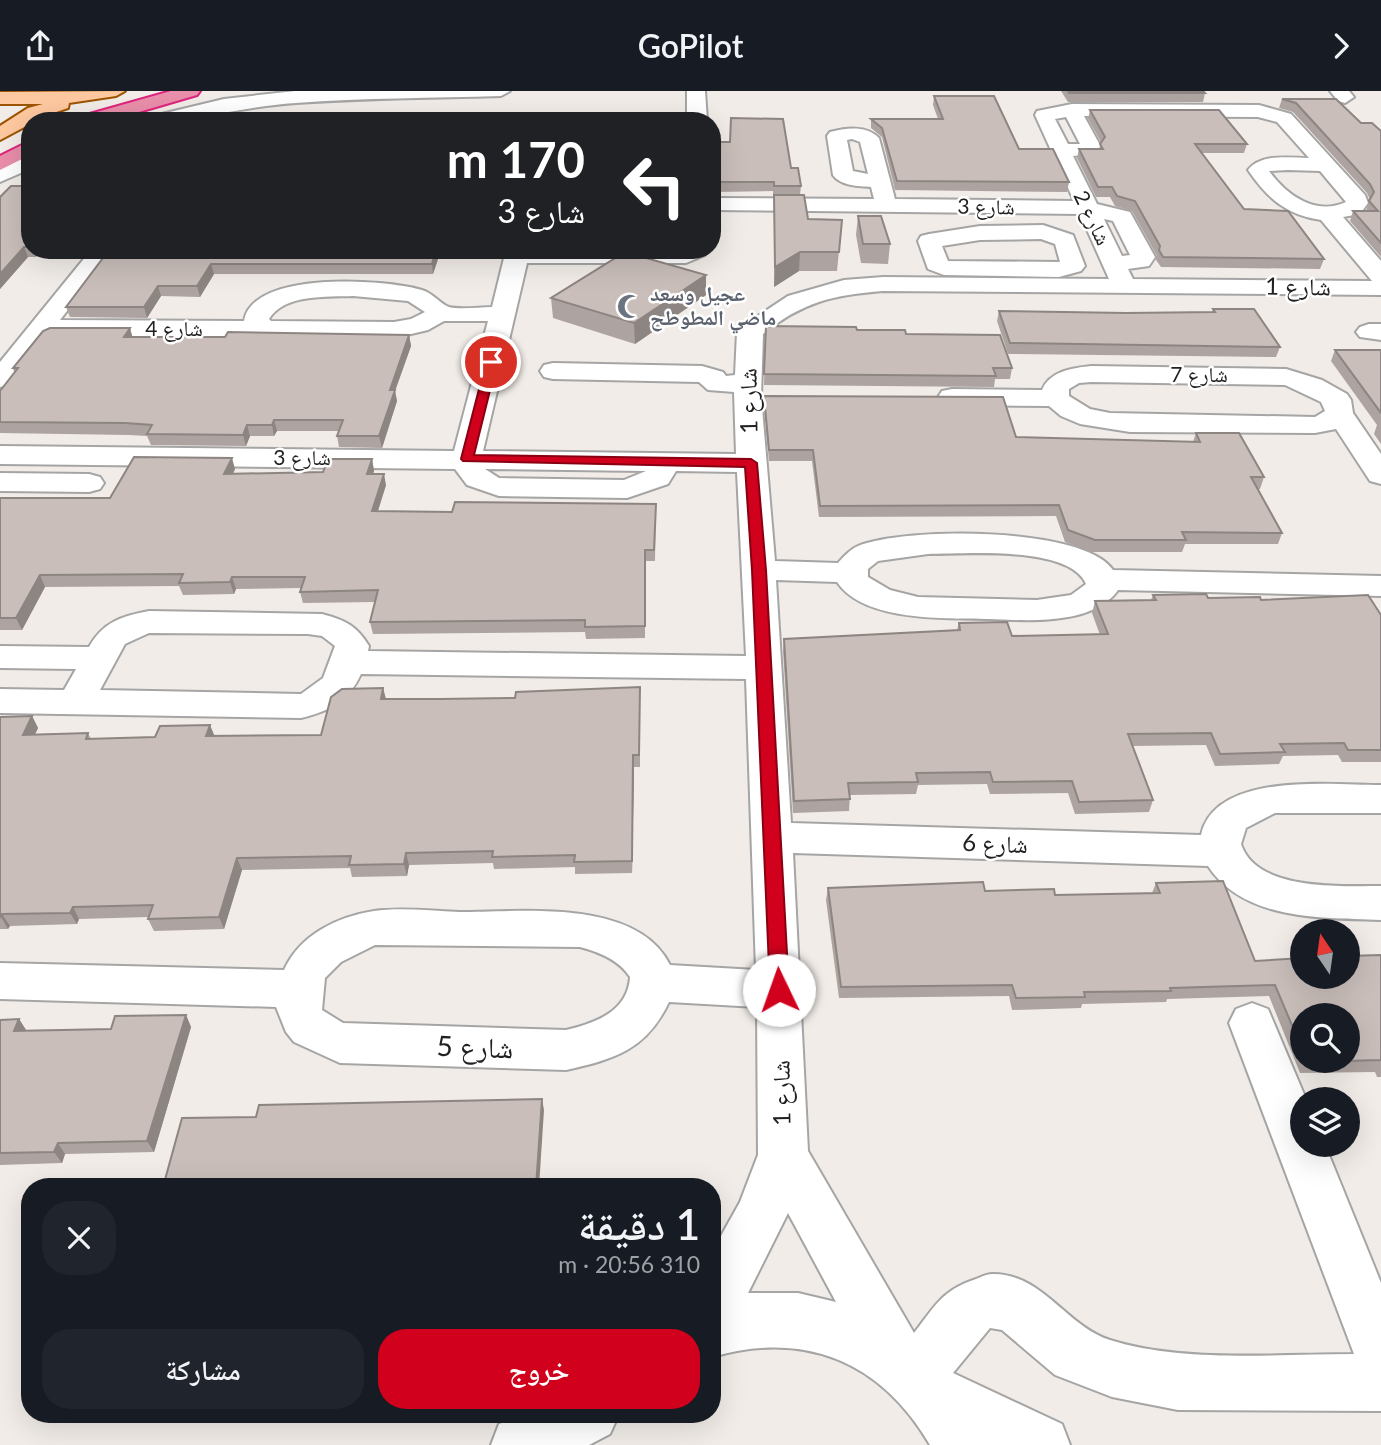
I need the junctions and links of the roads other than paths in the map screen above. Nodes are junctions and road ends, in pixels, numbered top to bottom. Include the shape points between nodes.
1 (116, 91) edge
2 (191, 91) edge
3 (501, 91) edge
4 (696, 91) edge
5 (1137, 91) edge
6 (94, 95) junction
7 (0, 98) edge
8 (1072, 110) junction
9 (1149, 110) junction
10 (1246, 111) junction
11 (35, 112) edge
12 (111, 112) edge
13 (194, 112) edge
14 (697, 112) edge
15 (21, 121) edge
16 (0, 134) edge
17 (1060, 151) junction
18 (21, 152) edge
19 (0, 164) edge
20 (1288, 165) junction
21 (1326, 165) junction
22 (21, 166) edge
23 (0, 176) edge
24 (880, 181) dead end
25 (721, 206) edge
26 (886, 206) junction
27 (1087, 208) junction
28 (1326, 212) junction
29 (96, 259) edge
30 (516, 259) edge
31 (1119, 274) junction
32 (1000, 277) junction
33 (1381, 277) edge
34 (1381, 288) edge
35 (58, 306) junction
36 (439, 314) junction
37 (503, 314) junction
38 (264, 319) junction
39 (40, 328) junction
40 (0, 379) edge
41 (549, 379) dead end
42 (747, 390) junction
43 (921, 397) edge
44 (1056, 398) junction
45 (1339, 413) junction
46 (0, 455) edge
47 (137, 457) junction
48 (467, 459) junction
49 (751, 463) junction
50 (1381, 475) edge
51 (0, 482) edge
52 (759, 570) junction
53 (850, 573) junction
54 (1104, 580) junction
55 (1381, 586) edge
56 (0, 657) edge
57 (100, 659) junction
58 (348, 662) junction
59 (762, 668) junction
60 (0, 701) edge
61 (75, 702) junction
62 (1381, 799) edge
63 (771, 837) junction
64 (1220, 851) junction
65 (1381, 903) edge
66 (0, 981) edge
67 (653, 983) junction
68 (299, 989) junction
69 (779, 990) junction
70 (1252, 1023) dead end
71 (783, 1155) junction
72 (721, 1286) edge
73 (721, 1326) edge
74 (1381, 1352) edge
75 (914, 1377) junction
76 (1381, 1383) edge
77 (572, 1423) edge
78 (607, 1423) edge
79 (520, 1445) edge
80 (596, 1445) edge
81 (962, 1445) edge
82 (1041, 1445) edge

1 - 6 main road
2 - 12 highway
3 - 13 street via 295,97
4 - 14 street
5 - 9 street
6 - 7 main road
6 - 11 main road
8 - 9 street, شارع 2
8 - 17 street, شارع 2 via 1044,115
8 - 17 street, شارع 2 via 1091,147
9 - 10 street, شارع 2
10 - 20 street
10 - 21 street, شارع 2 via 1284,118
15 - 16 main road
17 - 27 street, شارع 2
18 - 19 highway
20 - 21 street, شارع 2
20 - 28 street, شارع 2 via 1265,165 1258,170 1285,203
21 - 28 street, شارع 2 via 1357,203 1352,209
22 - 23 street
24 - 26 street
25 - 26 street, شارع 3 via 777,215
26 - 27 street, شارع 3
27 - 31 street, شارع 3 via 1122,217 1143,257
28 - 33 street
29 - 35 street
30 - 37 street
31 - 32 street, شارع 1
31 - 34 street, شارع 1
32 - 32 street via 1063,270 1074,264 1065,240 1043,232 980,233 929,241 939,266
32 - 42 street, شارع 1 via 837,288 796,299 750,332
35 - 38 street, شارع 4
35 - 39 street
36 - 37 street, شارع 4
36 - 38 street, شارع 4 via 419,325 394,330
36 - 38 street, شارع 4 via 436,307 415,295 297,292 271,300
37 - 48 street
38 - 39 street, شارع 4
39 - 40 street
41 - 42 street
42 - 49 street, شارع 1
43 - 44 street
44 - 45 street via 1083,416 1130,424 1315,425 1329,422
44 - 45 street, شارع 7 via 1058,383 1079,375 1272,376 1319,388 1337,400
45 - 50 street, شارع 7
46 - 47 street, شارع 3
47 - 48 street, شارع 3
47 - 51 street via 125,471 102,481
48 - 49 street via 472,475 499,487 637,488 657,478 666,462
49 - 52 street, شارع 1
52 - 53 street
52 - 59 street, شارع 1
53 - 54 street via 868,553 890,548 1013,545 1079,559
53 - 54 street via 866,592 918,607 1067,607 1095,596
54 - 55 street
56 - 57 street
57 - 58 street via 119,631 149,622 308,623 342,631 352,646
57 - 61 street
58 - 59 street
58 - 61 street via 339,686 324,698 301,706
59 - 63 street, شارع 1
60 - 61 street
62 - 64 street via 1274,799 1247,806 1224,825
63 - 64 street, شارع 6
63 - 69 street, شارع 1
64 - 65 street via 1242,876 1274,893 1326,902
66 - 68 street
67 - 68 street via 649,966 636,951 616,939 580,930 375,928 351,935 314,957
67 - 68 street, شارع 5 via 649,1000 620,1032 599,1043 566,1050 340,1043 304,1022 298,1008
67 - 69 street
69 - 71 street, شارع 1
70 - 74 street
71 - 72 street, شارع 1 via 762,1213
71 - 75 street, شارع 1 via 831,1244
73 - 75 street via 770,1318 811,1322 852,1334
75 - 76 street via 968,1309 990,1301 1014,1305 1075,1355 1112,1369 1178,1383
75 - 81 street via 947,1417
75 - 82 street
77 - 79 street
78 - 80 street

